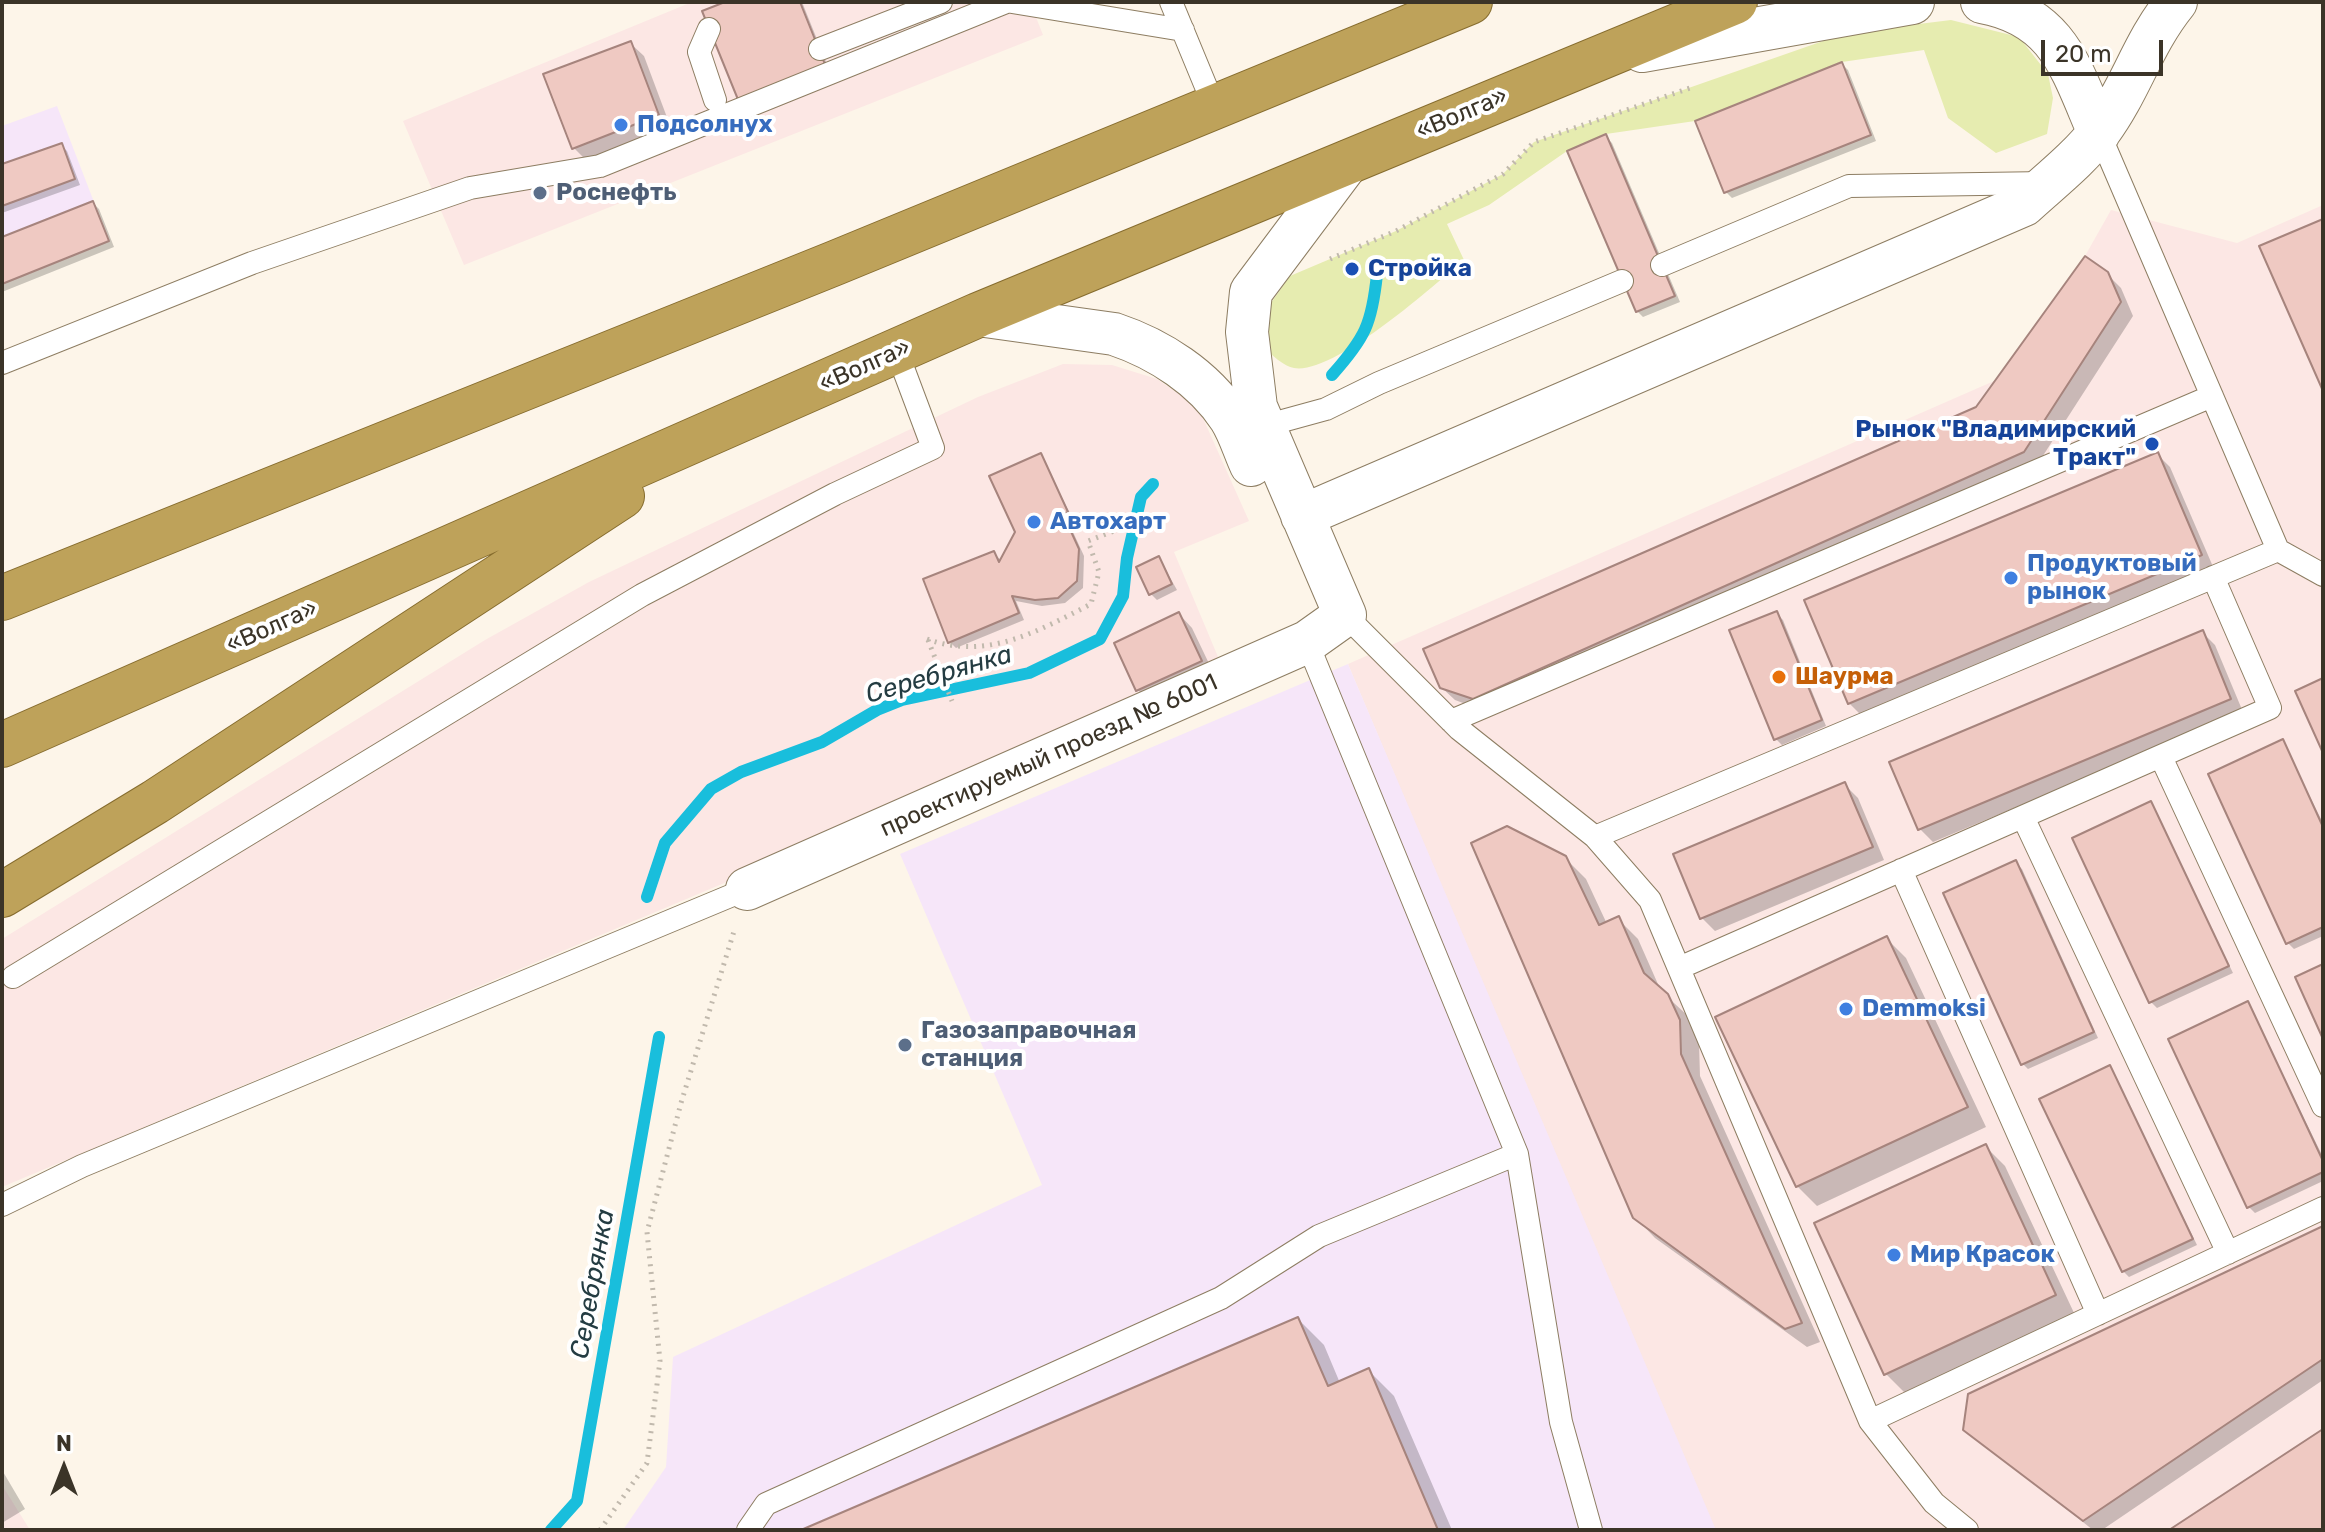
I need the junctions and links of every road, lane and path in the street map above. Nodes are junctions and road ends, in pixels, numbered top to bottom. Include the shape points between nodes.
1 (941, 2) edge
2 (1009, 2) edge
3 (1171, 2) edge
4 (1470, 2) edge
5 (1735, 2) edge
6 (1912, 2) edge
7 (1982, 2) edge
8 (2176, 2) edge
9 (1440, 11) edge
10 (709, 29) dead end
11 (1183, 30) junction
12 (820, 49) dead end
13 (1593, 59) junction
14 (1697, 85) dead end
15 (1214, 106) junction
16 (699, 124) junction
17 (2099, 133) junction
18 (1349, 161) junction
19 (2047, 183) junction
20 (1316, 265) dead end
21 (1662, 265) dead end
22 (1622, 281) dead end
23 (978, 315) junction
24 (897, 352) junction
25 (2, 363) edge
26 (2212, 396) junction
27 (1264, 426) junction
28 (723, 429) junction
29 (1302, 516) junction
30 (1150, 517) dead end
31 (2278, 550) junction
32 (2323, 575) edge
33 (2213, 577) junction
34 (2, 598) edge
35 (1325, 629) junction
36 (952, 701) dead end
37 (1451, 721) junction
38 (2, 745) edge
39 (2161, 757) junction
40 (2023, 817) junction
41 (1595, 837) junction
42 (1901, 870) junction
43 (747, 889) junction
44 (2, 895) edge
45 (1679, 968) junction
46 (13, 977) dead end
47 (2323, 1106) edge
48 (1517, 1154) junction
49 (2, 1205) edge
50 (2323, 1208) edge
51 (2228, 1253) junction
52 (2098, 1314) junction
53 (1870, 1421) junction
54 (600, 1530) edge
55 (748, 1530) edge
56 (1591, 1530) edge
57 (1967, 1530) edge

1 - 12 lane
2 - 11 lane
2 - 16 lane
3 - 11 lane
4 - 9 highway
5 - 13 highway, «Волга»
6 - 13 street
7 - 17 street via 2001,5 2043,26 2064,53
8 - 17 street via 2153,31
9 - 15 highway
10 - 16 lane via 699,52 724,92
11 - 15 lane
13 - 18 highway, «Волга»
14 - 20 path via 1534,142 1503,174 1396,231
15 - 34 highway
16 - 25 lane via 600,166 470,188 252,263
17 - 19 street
17 - 26 lane
18 - 23 highway, «Волга»
18 - 27 street via 1251,292 1249,374
19 - 21 lane via 1849,186
19 - 29 street via 2024,205
22 - 27 lane via 1326,409
23 - 24 highway, «Волга»
23 - 35 street via 1114,334 1172,362 1204,385 1231,420
24 - 28 highway, «Волга»
24 - 46 lane via 933,448 642,595
26 - 31 lane
26 - 37 lane
27 - 29 street
28 - 38 highway, «Волга»
28 - 44 highway via 155,802
29 - 35 street
30 - 36 path via 1088,541 1099,572 1091,604 1017,641 950,648 927,639
31 - 32 lane
31 - 33 lane
33 - 39 lane via 2270,708
33 - 41 lane
35 - 37 lane
35 - 43 street, проектируемый проезд № 6001
35 - 48 lane
37 - 41 lane
39 - 40 lane
39 - 47 lane
40 - 42 lane
40 - 51 lane
41 - 45 lane via 1650,900
42 - 45 lane
42 - 52 lane
43 - 49 lane via 82,1166
43 - 54 path via 647,1232 660,1361 647,1463
45 - 53 lane
48 - 55 lane via 1319,1236 1221,1298 766,1504
48 - 56 lane via 1561,1422
50 - 51 lane
51 - 52 lane
52 - 53 lane
53 - 57 lane via 1934,1503

